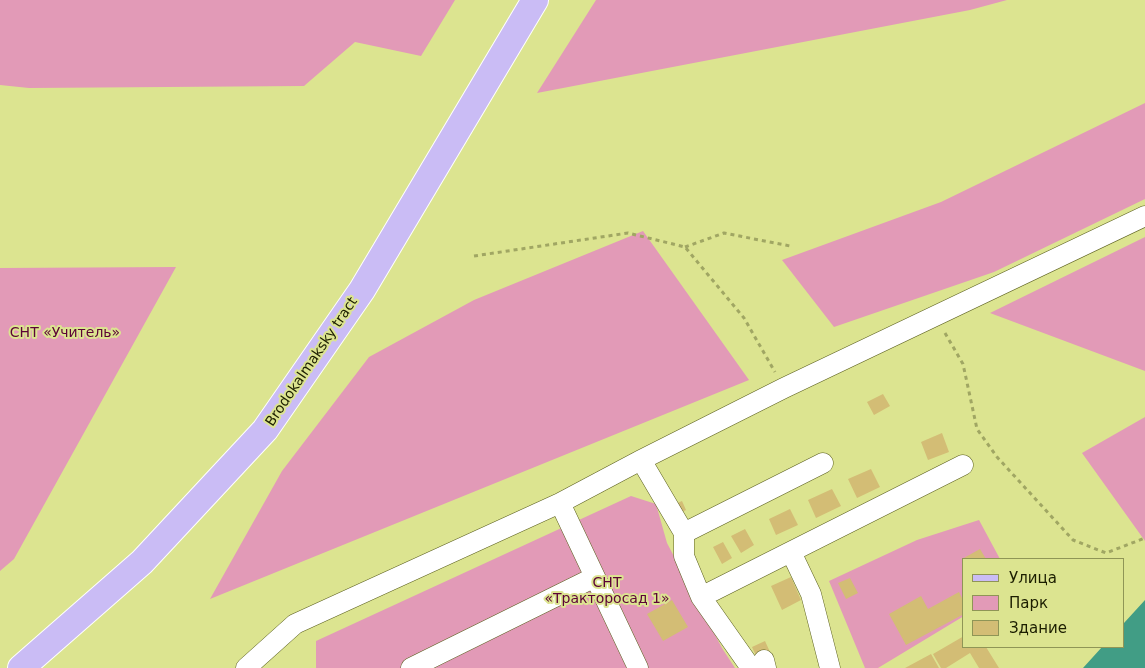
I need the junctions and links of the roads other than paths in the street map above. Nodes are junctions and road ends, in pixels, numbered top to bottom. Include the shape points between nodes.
1 (535, 0) edge
2 (1145, 216) edge
3 (640, 460) junction
4 (823, 463) dead end
5 (963, 466) dead end
6 (560, 503) junction
7 (684, 534) junction
8 (791, 552) junction
9 (596, 577) junction
10 (701, 596) junction
11 (760, 665) edge
12 (21, 668) edge
13 (246, 668) edge
14 (410, 668) edge
15 (638, 668) edge
16 (830, 668) edge

1 - 12 main road, Brodokalmaksky tract via 362,290 265,430 142,562
2 - 3 street
3 - 6 street
3 - 7 street
4 - 7 street
5 - 8 street
6 - 9 street
6 - 13 street via 295,624
7 - 10 street via 684,556
8 - 10 street
8 - 16 street via 811,594
9 - 14 street
9 - 15 street
10 - 11 street

